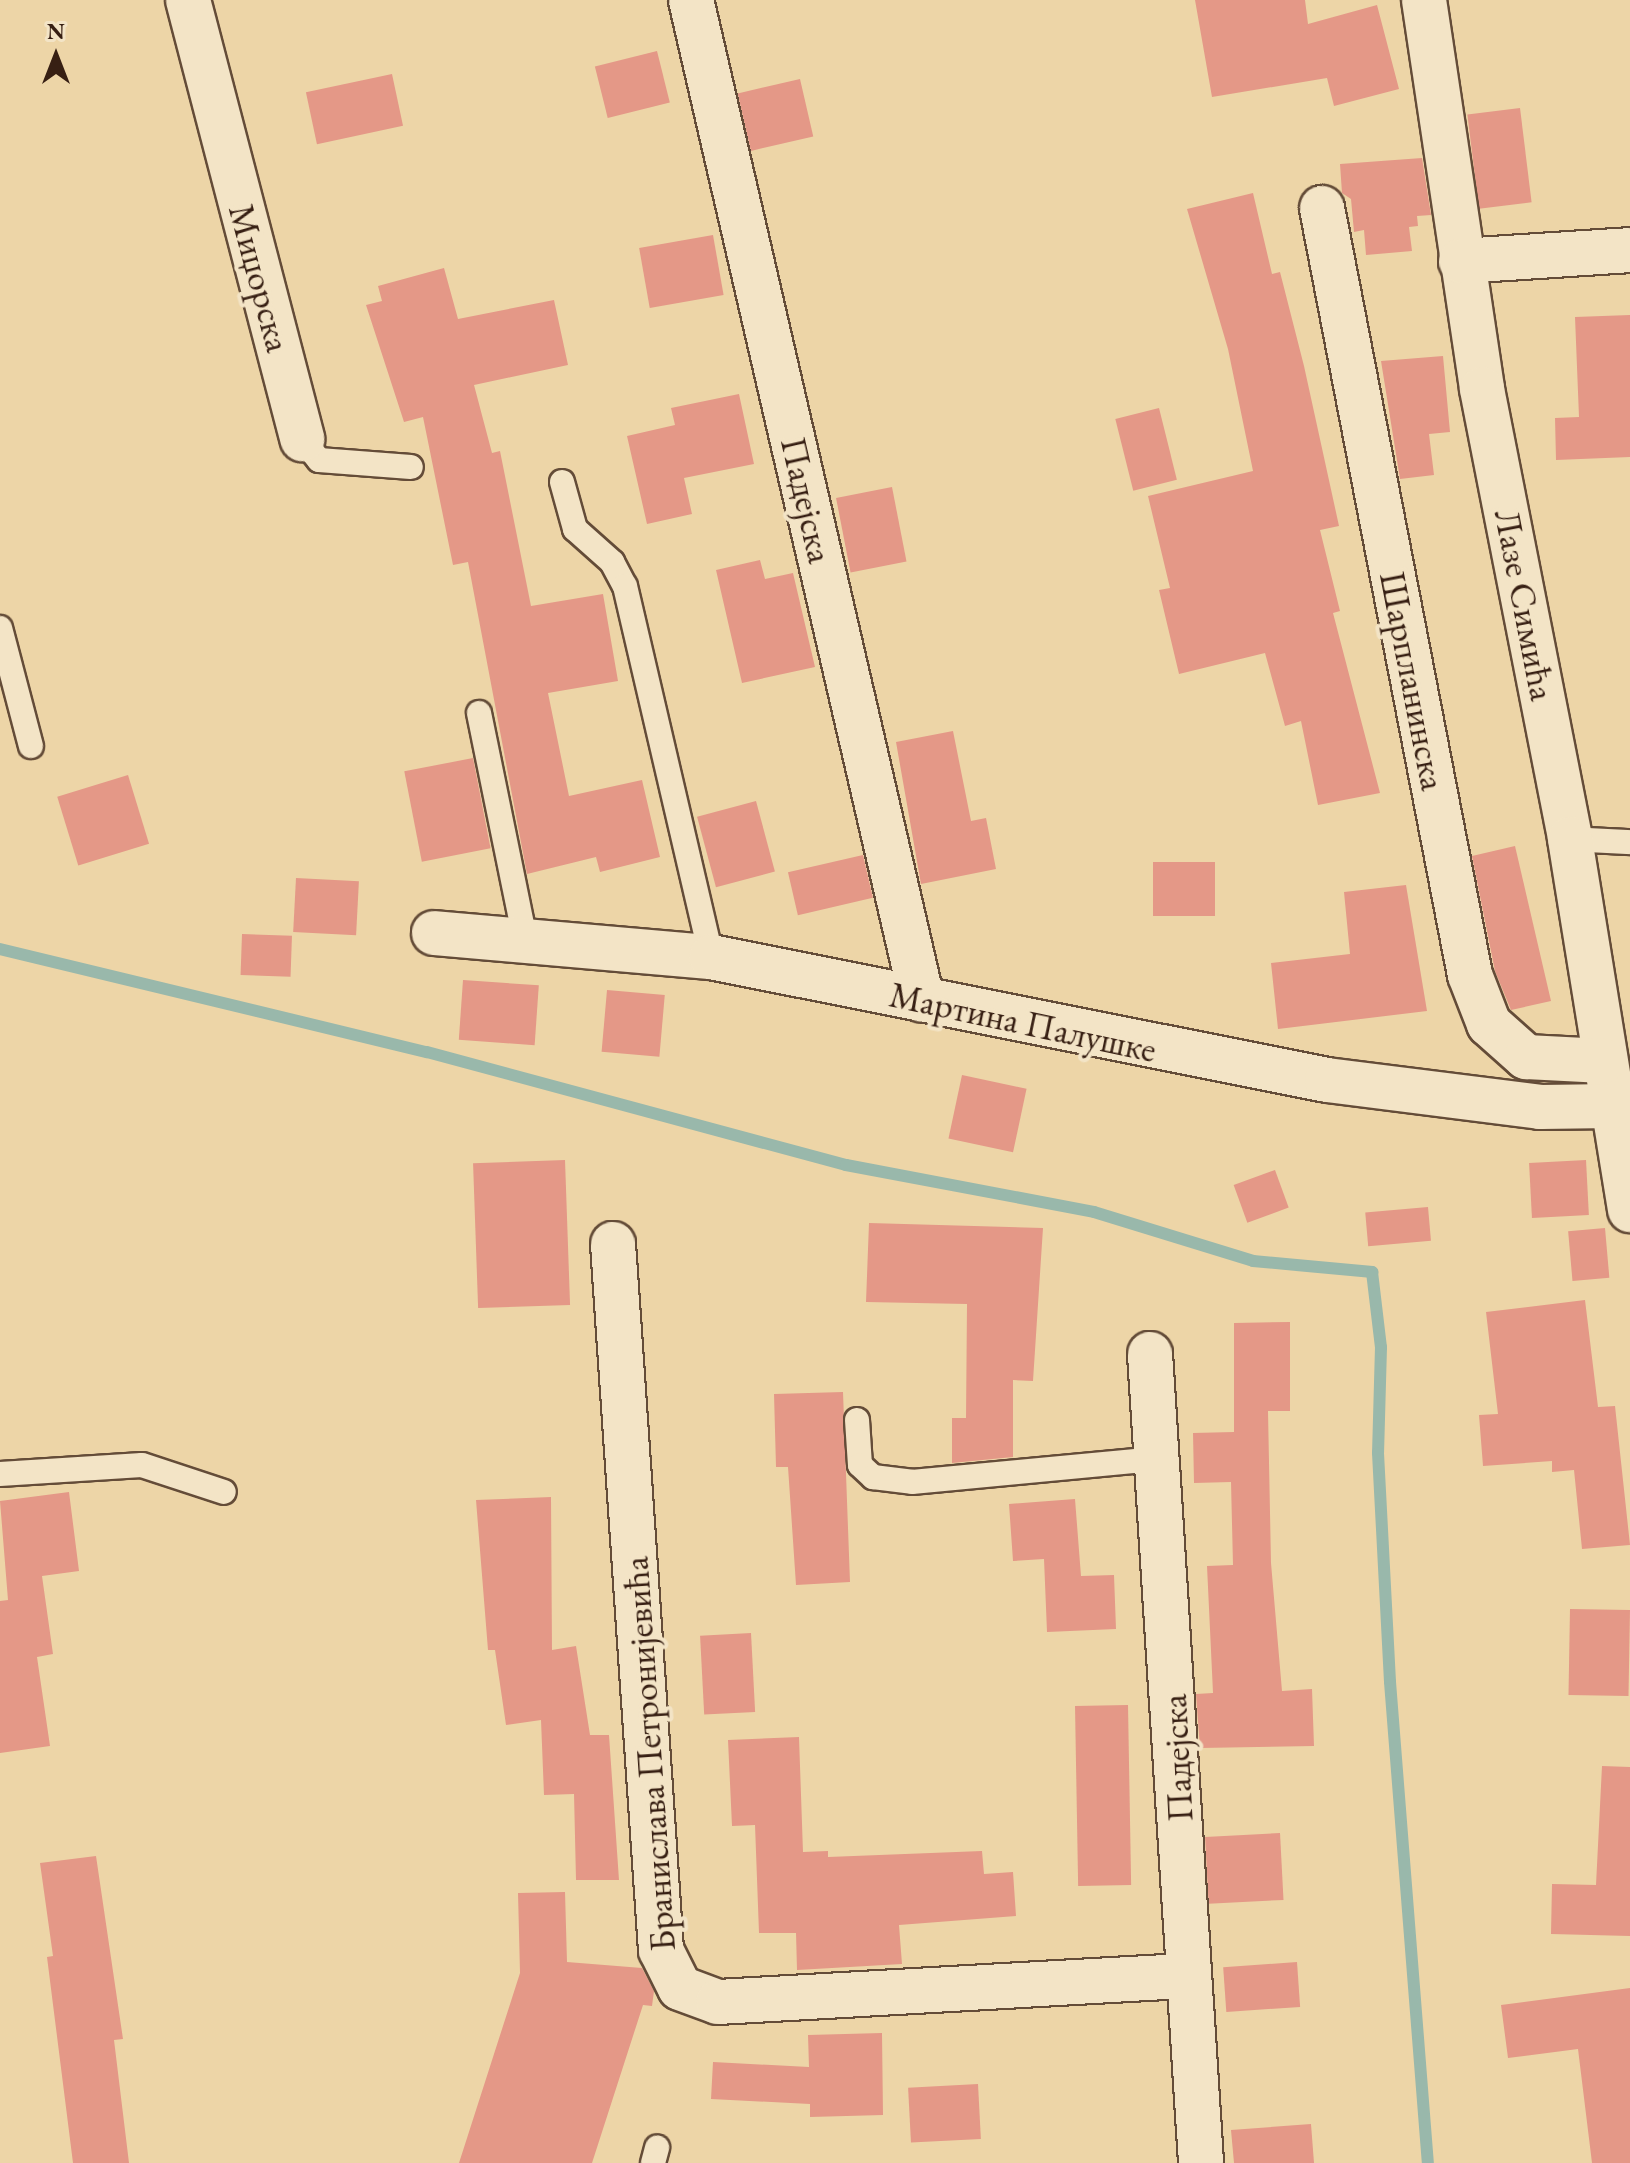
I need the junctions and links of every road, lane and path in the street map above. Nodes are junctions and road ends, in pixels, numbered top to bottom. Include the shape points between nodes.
1 (188, 0) edge
2 (691, 0) edge
3 (1424, 0) edge
4 (1322, 208) dead end
5 (1630, 250) edge
6 (1461, 261) junction
7 (302, 439) joint
8 (411, 467) dead end
9 (562, 482) dead end
10 (0, 628) edge
11 (479, 713) dead end
12 (31, 746) dead end
13 (1570, 839) junction
14 (1630, 842) edge
15 (434, 933) dead end
16 (525, 939) junction
17 (711, 957) junction
18 (922, 1000) junction
19 (1604, 1061) junction
20 (1613, 1106) junction
21 (1630, 1210) edge
22 (613, 1244) dead end
23 (1150, 1354) dead end
24 (857, 1420) dead end
25 (1157, 1459) junction
26 (0, 1474) edge
27 (224, 1492) dead end
28 (1188, 1976) junction
29 (1201, 2163) edge

1 - 7 street, Миџорска
2 - 18 street, Падејска
3 - 6 street, Лазе Симића
4 - 19 street, Шарпланинска via 1470,975 1489,1024 1526,1057
5 - 6 street
6 - 13 street, Лазе Симића
7 - 8 lane, Миџорска via 319,460
9 - 17 lane via 575,529 612,562 625,586
10 - 12 lane
11 - 16 lane
13 - 14 lane
13 - 19 street, Лазе Симића
15 - 16 street, Мартина Палушке
16 - 17 street, Мартина Палушке
17 - 18 street, Мартина Палушке
18 - 20 street, Мартина Палушке via 1327,1080 1540,1107
19 - 20 street, Лазе Симића
20 - 21 street, Лазе Симића
22 - 28 street, Бранислава Петронијевића via 661,1950 680,1988 718,2002
23 - 25 street, Падејска
24 - 25 lane via 860,1465 873,1477 912,1482
25 - 28 street, Падејска
26 - 27 lane via 142,1465
28 - 29 street, Падејска

